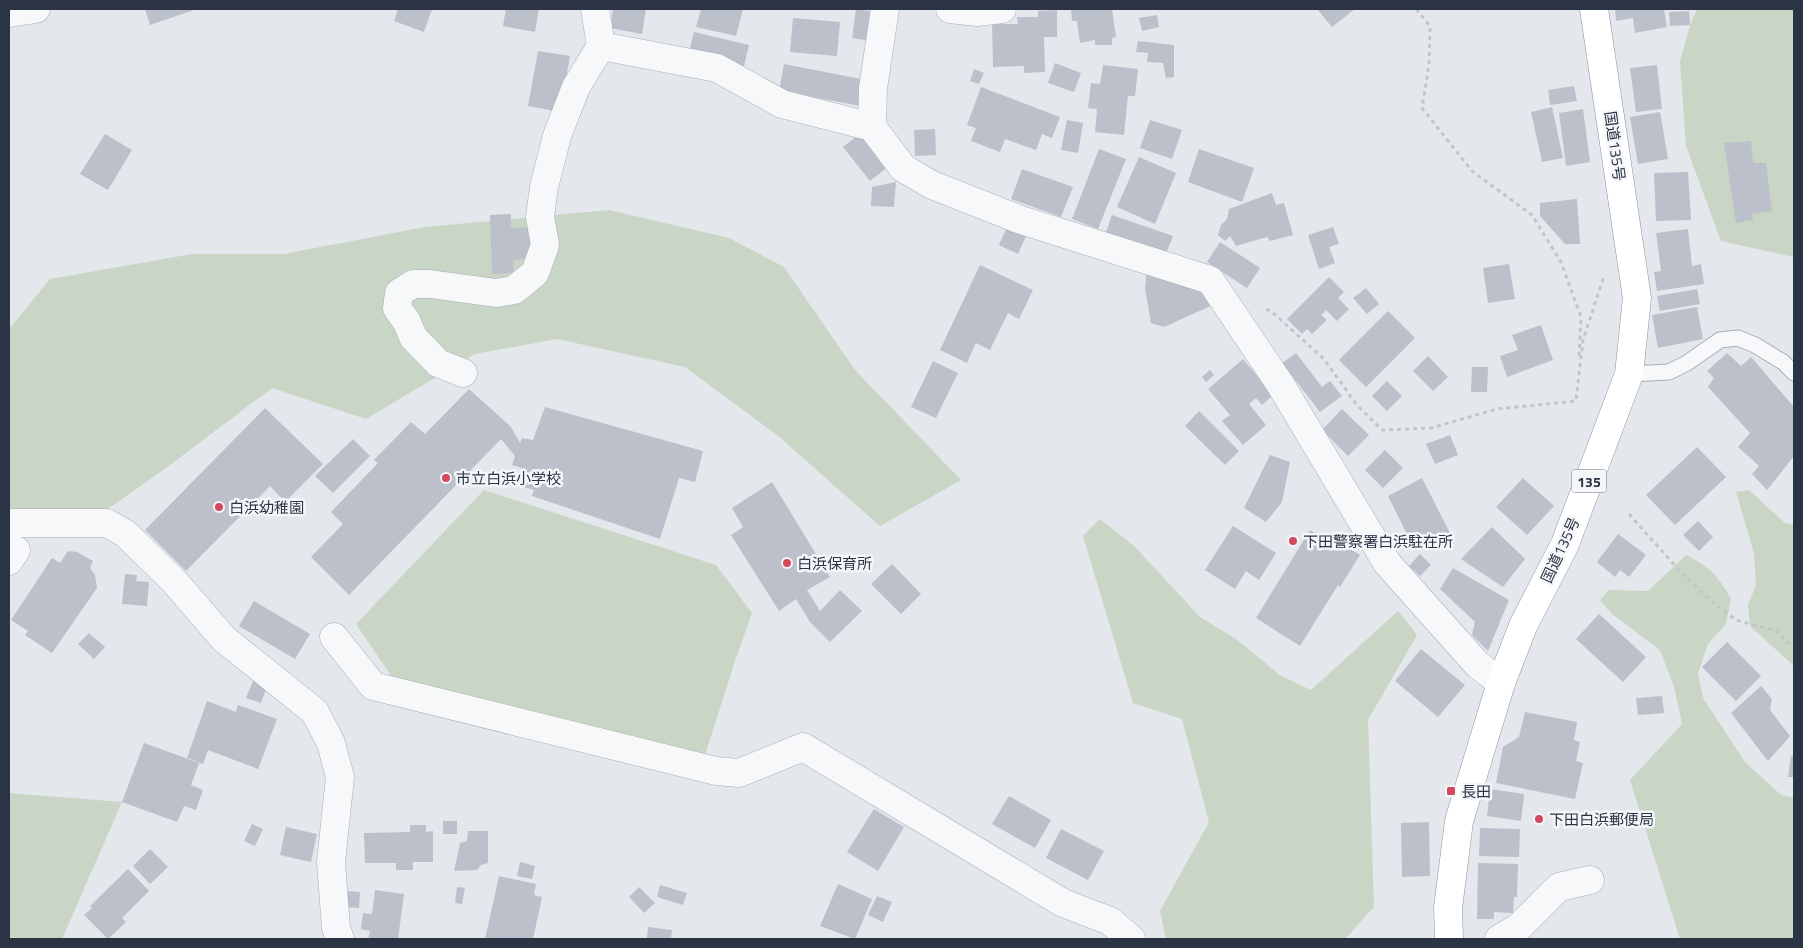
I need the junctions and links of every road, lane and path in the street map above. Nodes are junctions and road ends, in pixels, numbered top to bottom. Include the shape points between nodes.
1 (36, 9) edge
2 (595, 9) edge
3 (885, 9) edge
4 (950, 9) edge
5 (1002, 9) edge
6 (1416, 9) edge
7 (1594, 9) edge
8 (9, 13) edge
9 (601, 46) junction
10 (872, 127) junction
11 (1606, 271) dead end
12 (1263, 308) dead end
13 (463, 373) dead end
14 (1794, 373) edge
15 (1629, 374) junction
16 (1578, 382) junction
17 (1629, 514) dead end
18 (9, 523) edge
19 (9, 549) edge
20 (9, 561) edge
21 (334, 637) dead end
22 (1794, 648) edge
23 (1501, 683) junction
24 (1590, 880) dead end
25 (340, 939) edge
26 (1131, 939) edge
27 (1449, 939) edge
28 (1499, 939) edge

1 - 8 street
2 - 9 street
3 - 10 street via 873,88
4 - 5 street via 978,12
6 - 16 path via 1430,26 1430,65 1422,108 1472,171 1532,215 1561,262 1581,317
7 - 15 highway, 国道135号 / 135 via 1637,298
9 - 10 street via 717,68 782,104
9 - 13 street via 576,87 557,136 544,187 540,217 544,244 535,273 514,290 505,292 413,284 399,293 397,308 413,337 438,363
10 - 23 street via 903,168 932,185 1021,220 1210,280 1280,384 1387,563 1477,664
11 - 16 path via 1583,340
12 - 16 path via 1272,312 1324,359 1356,404 1382,430 1431,428 1497,409 1576,401
14 - 15 lane via 1756,345 1738,338 1720,340 1669,372
15 - 23 highway, 国道135号 / 135 via 1565,544 1523,626
17 - 22 path via 1686,578 1716,605 1736,620 1776,631
18 - 25 street via 107,523 126,534 174,581 224,639 315,712 331,743 340,777 331,862 336,928
19 - 20 street via 16,550
21 - 26 street via 373,686 716,771 739,773 803,747 1063,903 1110,921
23 - 27 highway, 国道135号 / 135 via 1459,821 1448,908
24 - 28 street via 1559,887 1519,927

